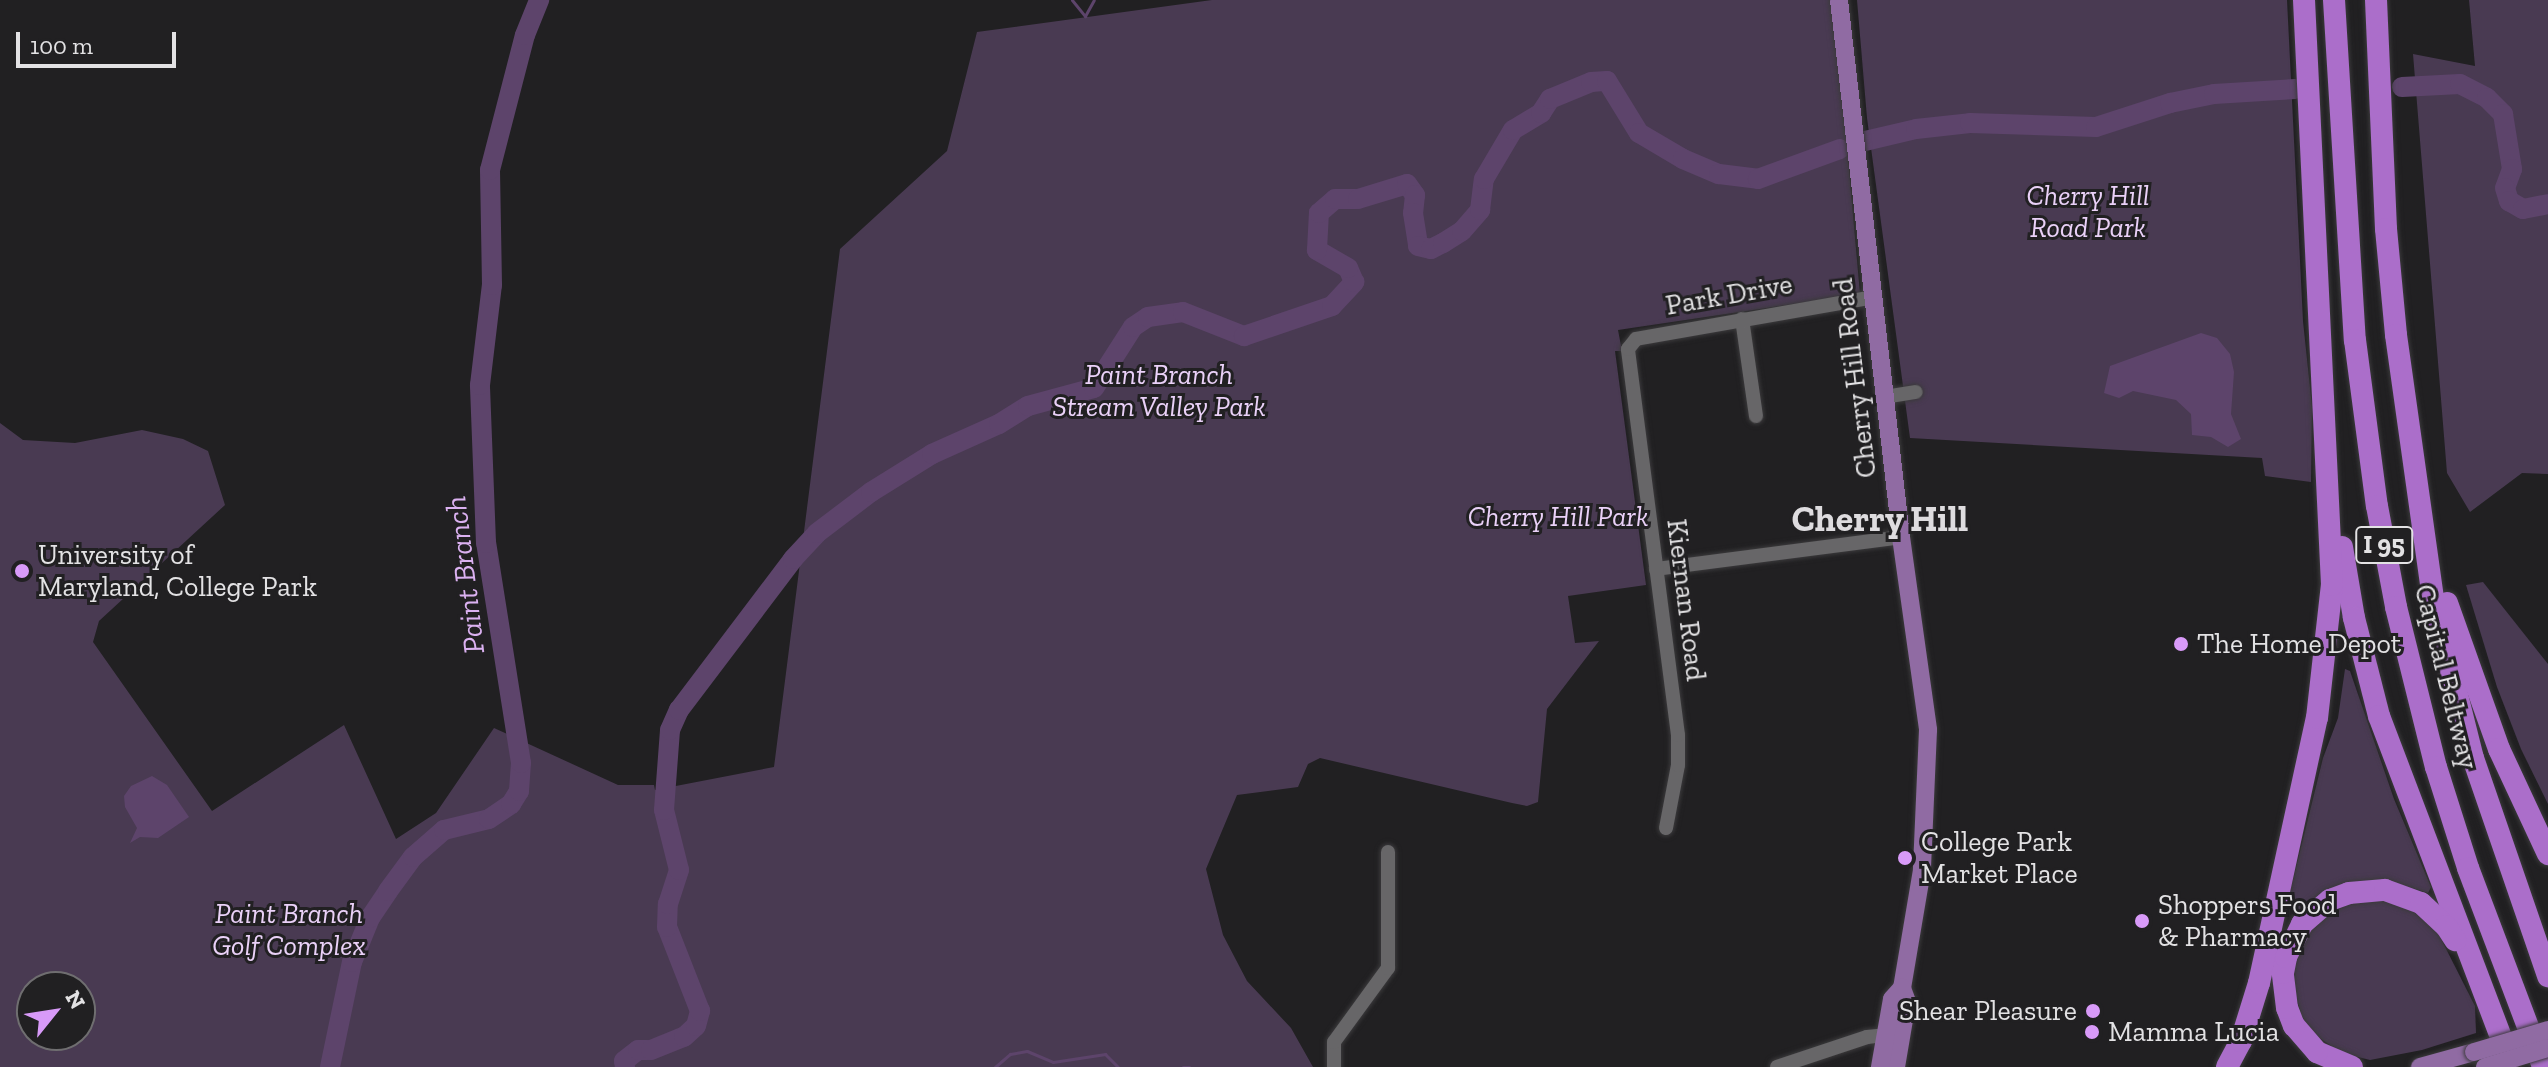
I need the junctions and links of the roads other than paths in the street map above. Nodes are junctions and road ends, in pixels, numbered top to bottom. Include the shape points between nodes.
1 (1839, 0) edge
2 (2304, 0) edge
3 (2334, 0) edge
4 (2376, 0) edge
5 (1874, 297) junction
6 (1742, 319) junction
7 (1631, 378) joint
8 (1916, 392) dead end
9 (1884, 397) junction
10 (1756, 416) dead end
11 (2327, 443) junction
12 (2417, 496) junction
13 (1901, 537) junction
14 (1656, 569) junction
15 (1666, 828) dead end
16 (1388, 852) dead end
17 (2548, 854) edge
18 (2548, 976) edge
19 (1902, 988) junction
20 (2548, 1030) edge
21 (2499, 1032) junction
22 (1885, 1035) junction
23 (2548, 1048) edge
24 (1334, 1067) edge
25 (1777, 1067) edge
26 (1880, 1067) edge
27 (1896, 1067) edge
28 (2227, 1067) edge
29 (2352, 1067) edge
30 (2420, 1067) edge
31 (2485, 1067) edge
32 (2512, 1067) edge
33 (2543, 1067) edge

1 - 5 main road, Cherry Hill Road
2 - 11 highway
3 - 33 highway, Capital Beltway / I 95 via 2355,340 2396,607 2468,868
4 - 12 highway, Capital Beltway / I 95 via 2386,229
5 - 6 street, Park Drive
5 - 9 main road, Cherry Hill Road
6 - 7 street, Park Drive via 1636,339 1628,349
6 - 10 street
7 - 14 street, Kiernan Road
8 - 9 street
9 - 13 main road, Cherry Hill Road
11 - 21 highway via 2354,618 2379,716
11 - 28 highway via 2332,585 2317,718 2259,983
12 - 17 highway via 2445,597 2494,736
12 - 18 highway, Capital Beltway / I 95 via 2433,599 2473,758
13 - 14 street
13 - 19 main road, Cherry Hill Road via 1928,730 1922,870
14 - 15 street, Kiernan Road via 1678,735
16 - 24 street via 1388,968 1334,1042
19 - 22 main road, Cherry Hill Road via 1892,999
19 - 27 main road, Cherry Hill Road via 1907,1002
20 - 30 main road, bridge
21 - 29 highway via 2456,941 2435,914 2385,890 2349,893 2330,900 2302,924 2283,973 2287,1008 2300,1033 2317,1052
21 - 32 highway
22 - 25 street
22 - 26 main road, Cherry Hill Road
23 - 31 main road, bridge

